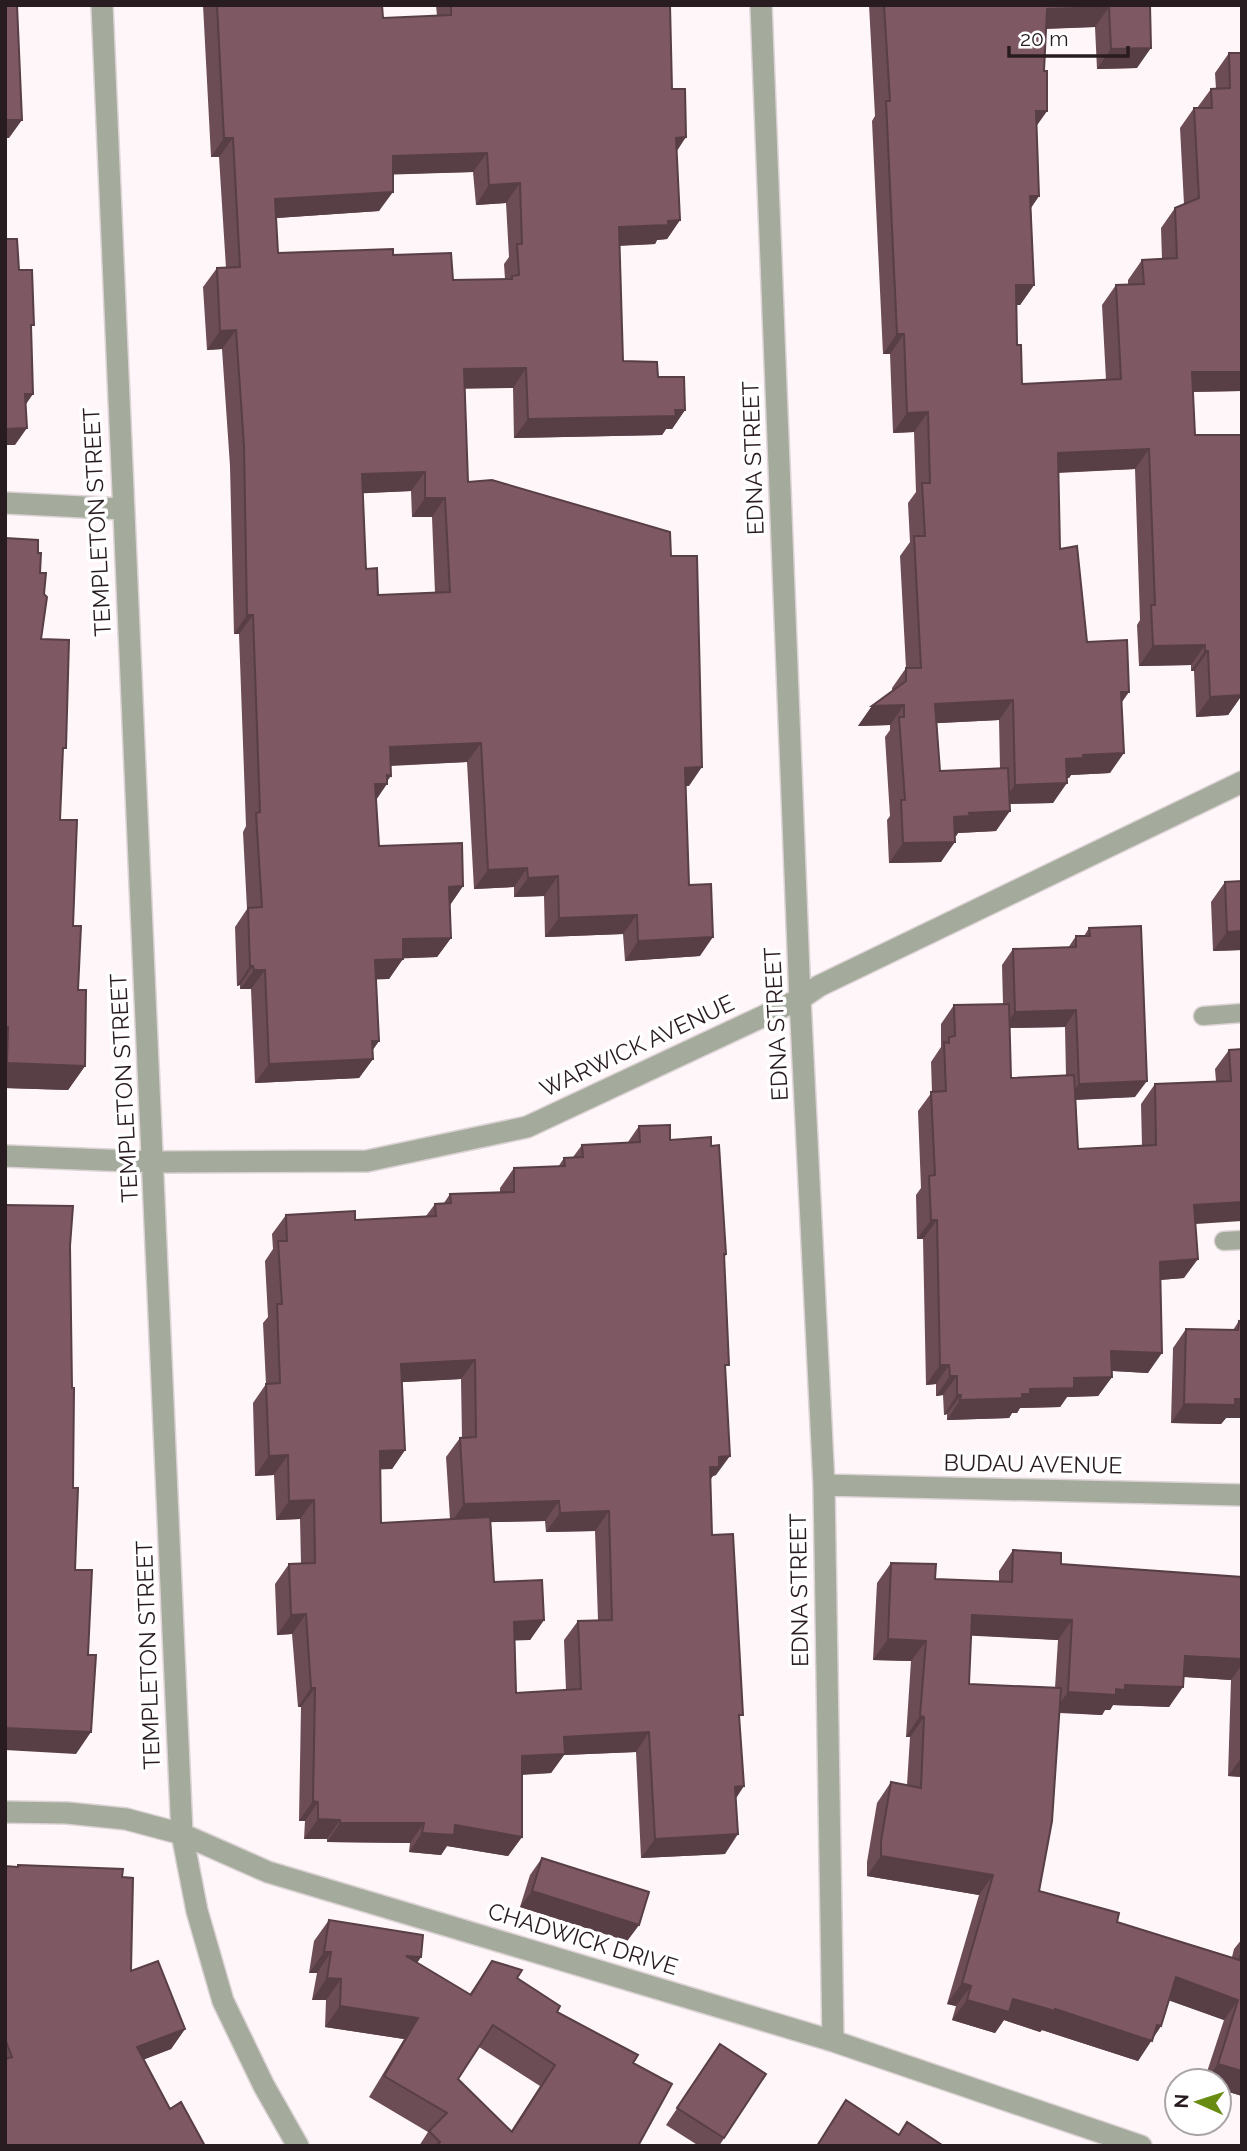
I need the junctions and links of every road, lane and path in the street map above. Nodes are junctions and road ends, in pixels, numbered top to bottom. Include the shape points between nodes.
1 (102, 5) edge
2 (761, 5) edge
3 (5, 503) edge
4 (122, 509) junction
5 (1242, 782) edge
6 (800, 999) junction
7 (1242, 1013) edge
8 (1203, 1016) dead end
9 (5, 1156) edge
10 (154, 1162) junction
11 (824, 1485) junction
12 (1242, 1495) edge
13 (5, 1812) edge
14 (182, 1834) junction
15 (833, 2041) junction
16 (298, 2146) edge
17 (1141, 2146) edge

1 - 4 street, TEMPLETON STREET
2 - 6 street, EDNA STREET
3 - 4 street
4 - 10 street, TEMPLETON STREET
5 - 6 street, WARWICK AVENUE
6 - 10 street, WARWICK AVENUE via 527,1127 367,1161
6 - 11 street, EDNA STREET
7 - 8 lane
9 - 10 street, WARWICK AVENUE
10 - 14 street, TEMPLETON STREET
11 - 12 street, BUDAU AVENUE
11 - 15 street, EDNA STREET
13 - 14 street, CHADWICK DRIVE via 126,1819
14 - 15 street, CHADWICK DRIVE via 268,1872
14 - 16 street, TEMPLETON STREET via 197,1911 223,2001
15 - 17 street, CHADWICK DRIVE

